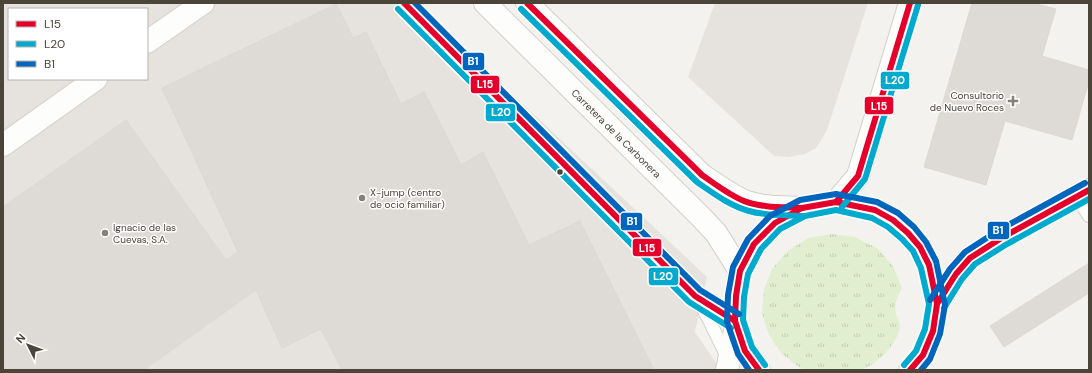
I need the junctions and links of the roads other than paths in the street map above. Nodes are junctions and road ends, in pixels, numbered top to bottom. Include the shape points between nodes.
1 (203, 3) edge
2 (404, 3) edge
3 (485, 3) edge
4 (527, 3) edge
5 (910, 3) edge
6 (148, 41) edge
7 (95, 80) edge
8 (3, 145) edge
9 (1083, 194) edge
10 (836, 202) junction
11 (802, 208) junction
12 (1089, 216) edge
13 (740, 271) junction
14 (695, 296) junction
15 (937, 304) junction
16 (736, 324) junction
17 (919, 365) edge
18 (728, 366) edge
19 (759, 370) edge

1 - 6 street
2 - 14 lane
3 - 13 street, Carretera de la Carbonera via 702,218 716,233
4 - 11 street via 702,175 724,191 745,201 765,206
5 - 10 street via 858,176
7 - 8 street
9 - 12 lane
9 - 15 street via 1003,237 970,258 956,274
10 - 11 street
10 - 15 street via 875,210 893,220 908,233 930,265
11 - 13 street via 775,223 754,244
13 - 16 street via 736,296
14 - 16 lane
14 - 18 lane via 709,320
15 - 17 street via 934,331
16 - 18 street
16 - 19 street via 745,351

